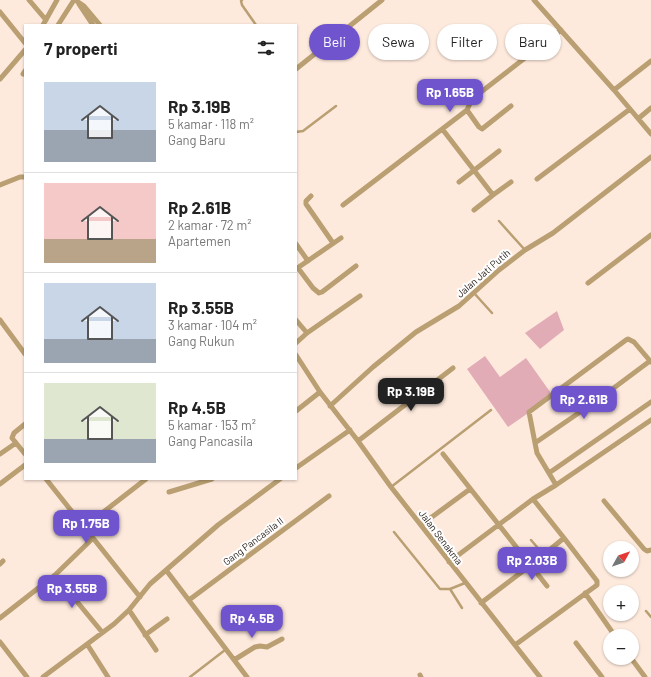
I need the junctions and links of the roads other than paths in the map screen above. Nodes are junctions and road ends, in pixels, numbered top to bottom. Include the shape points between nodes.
1 (29, 0) edge
2 (57, 0) edge
3 (75, 0) edge
4 (242, 0) edge
5 (382, 0) edge
6 (534, 0) edge
7 (0, 12) edge
8 (44, 23) edge
9 (59, 24) edge
10 (92, 24) edge
11 (99, 24) edge
12 (255, 24) edge
13 (556, 24) edge
14 (561, 30) edge
15 (24, 42) edge
16 (24, 51) edge
17 (522, 60) edge
18 (651, 61) edge
19 (297, 68) edge
20 (0, 70) edge
21 (2, 77) edge
22 (614, 90) junction
23 (336, 106) dead end
24 (511, 106) dead end
25 (651, 108) edge
26 (630, 109) junction
27 (468, 110) junction
28 (639, 118) junction
29 (443, 130) junction
30 (297, 132) edge
31 (651, 134) edge
32 (499, 151) dead end
33 (651, 157) edge
34 (474, 170) junction
35 (24, 177) edge
36 (537, 179) dead end
37 (459, 182) dead end
38 (511, 182) dead end
39 (0, 185) edge
40 (493, 195) junction
41 (311, 196) dead end
42 (343, 205) dead end
43 (474, 210) dead end
44 (499, 221) dead end
45 (651, 235) edge
46 (341, 238) dead end
47 (333, 244) junction
48 (297, 245) edge
49 (525, 250) junction
50 (308, 261) junction
51 (356, 266) dead end
52 (297, 269) edge
53 (588, 283) dead end
54 (474, 292) junction
55 (360, 296) dead end
56 (492, 313) dead end
57 (0, 320) edge
58 (297, 321) edge
59 (307, 333) junction
60 (297, 341) edge
61 (24, 353) edge
62 (297, 357) edge
63 (651, 362) edge
64 (453, 368) dead end
65 (320, 392) junction
66 (651, 402) edge
67 (330, 406) junction
68 (297, 410) edge
69 (491, 410) dead end
70 (651, 420) edge
71 (24, 425) edge
72 (350, 430) junction
73 (358, 441) junction
74 (16, 443) junction
75 (534, 443) junction
76 (24, 453) edge
77 (0, 454) edge
78 (443, 454) dead end
79 (24, 466) edge
80 (297, 467) edge
81 (549, 473) junction
82 (47, 480) edge
83 (145, 480) edge
84 (209, 480) edge
85 (279, 480) edge
86 (0, 484) edge
87 (556, 485) junction
88 (391, 487) junction
89 (470, 489) junction
90 (169, 492) dead end
91 (329, 496) dead end
92 (533, 499) junction
93 (604, 501) dead end
94 (498, 524) junction
95 (421, 525) junction
96 (84, 527) junction
97 (394, 532) dead end
98 (564, 538) junction
99 (92, 539) junction
100 (531, 540) dead end
101 (651, 550) edge
102 (544, 555) junction
103 (449, 562) junction
104 (531, 565) junction
105 (166, 570) junction
106 (55, 575) junction
107 (465, 583) junction
108 (547, 586) dead end
109 (450, 589) junction
110 (585, 593) junction
111 (140, 597) junction
112 (189, 600) junction
113 (481, 602) junction
114 (462, 608) dead end
115 (129, 610) junction
116 (646, 611) dead end
117 (651, 617) edge
118 (0, 618) edge
119 (168, 619) dead end
120 (610, 629) edge
121 (102, 632) junction
122 (145, 635) junction
123 (282, 639) dead end
124 (0, 642) edge
125 (576, 643) dead end
126 (87, 644) junction
127 (515, 645) junction
128 (225, 649) junction
129 (156, 650) dead end
130 (234, 660) junction
131 (636, 665) edge
132 (27, 677) edge
133 (43, 677) edge
134 (108, 677) edge
135 (190, 677) edge
136 (247, 677) edge
137 (540, 677) edge
138 (602, 677) edge
139 (645, 677) edge

1 - 8 street
2 - 8 street
3 - 9 street
3 - 10 street
3 - 11 street via 84,6
4 - 12 lane via 242,5
5 - 19 street
6 - 13 street
7 - 15 street
14 - 22 street
16 - 21 street
17 - 27 street via 472,99
18 - 22 street
20 - 21 street
22 - 26 street
23 - 30 lane via 303,131
24 - 27 street via 482,129
25 - 28 street
26 - 28 street
26 - 36 street
27 - 29 street
28 - 31 street
29 - 34 street
29 - 42 street
32 - 34 street
33 - 49 street, Jalan Jati Putih via 553,233
34 - 37 street
34 - 40 street
35 - 39 street
38 - 40 street
40 - 43 street
41 - 47 street via 306,204
44 - 49 lane
45 - 53 street
46 - 47 street
47 - 50 street
48 - 50 street
49 - 54 street, Jalan Jati Putih
50 - 52 street
51 - 52 street via 319,293
54 - 56 lane
54 - 67 street, Jalan Jati Putih via 459,306 416,332
55 - 59 street
57 - 61 street
58 - 59 street
59 - 60 street
62 - 65 street, Jalan Senakma
63 - 75 street
63 - 75 street via 631,340 626,340 529,412
64 - 73 street
65 - 67 street, Jalan Senakma
65 - 68 street
66 - 81 street
67 - 72 street, Jalan Senakma
69 - 88 lane
70 - 87 street
71 - 74 street via 14,433 12,438
72 - 73 street, Jalan Senakma
72 - 80 street
73 - 88 street, Jalan Senakma
74 - 76 street
74 - 77 street
75 - 81 street via 536,453
78 - 89 street
79 - 86 street
81 - 87 street
82 - 96 street
83 - 96 street
84 - 90 street
85 - 105 street via 218,525
87 - 92 street
88 - 95 street, Jalan Senakma
89 - 94 street
89 - 95 street
91 - 112 street, Gang Pancasila II
92 - 94 street
92 - 98 street
93 - 101 street via 644,549
94 - 103 street
94 - 104 street
95 - 103 street, Jalan Senakma
96 - 99 street
97 - 109 lane via 436,586 440,589
98 - 102 street
98 - 110 street via 598,581 597,585
99 - 106 street
99 - 111 street
100 - 102 lane
102 - 104 street
103 - 107 street, Jalan Senakma
104 - 108 street
104 - 113 street
105 - 111 street
105 - 112 street
106 - 118 street
106 - 121 street
107 - 109 lane
107 - 113 street, Jalan Senakma
109 - 114 lane
110 - 120 street
110 - 127 street
111 - 115 street
112 - 128 street
113 - 127 street, Jalan Senakma
115 - 121 street
115 - 122 street
116 - 117 lane
119 - 122 street
121 - 126 street
122 - 129 street
123 - 130 street via 267,647 255,647
124 - 132 street
125 - 138 street
126 - 133 street
126 - 134 street
127 - 137 street, Jalan Senakma
128 - 130 street
128 - 135 lane
130 - 136 street
131 - 139 street

